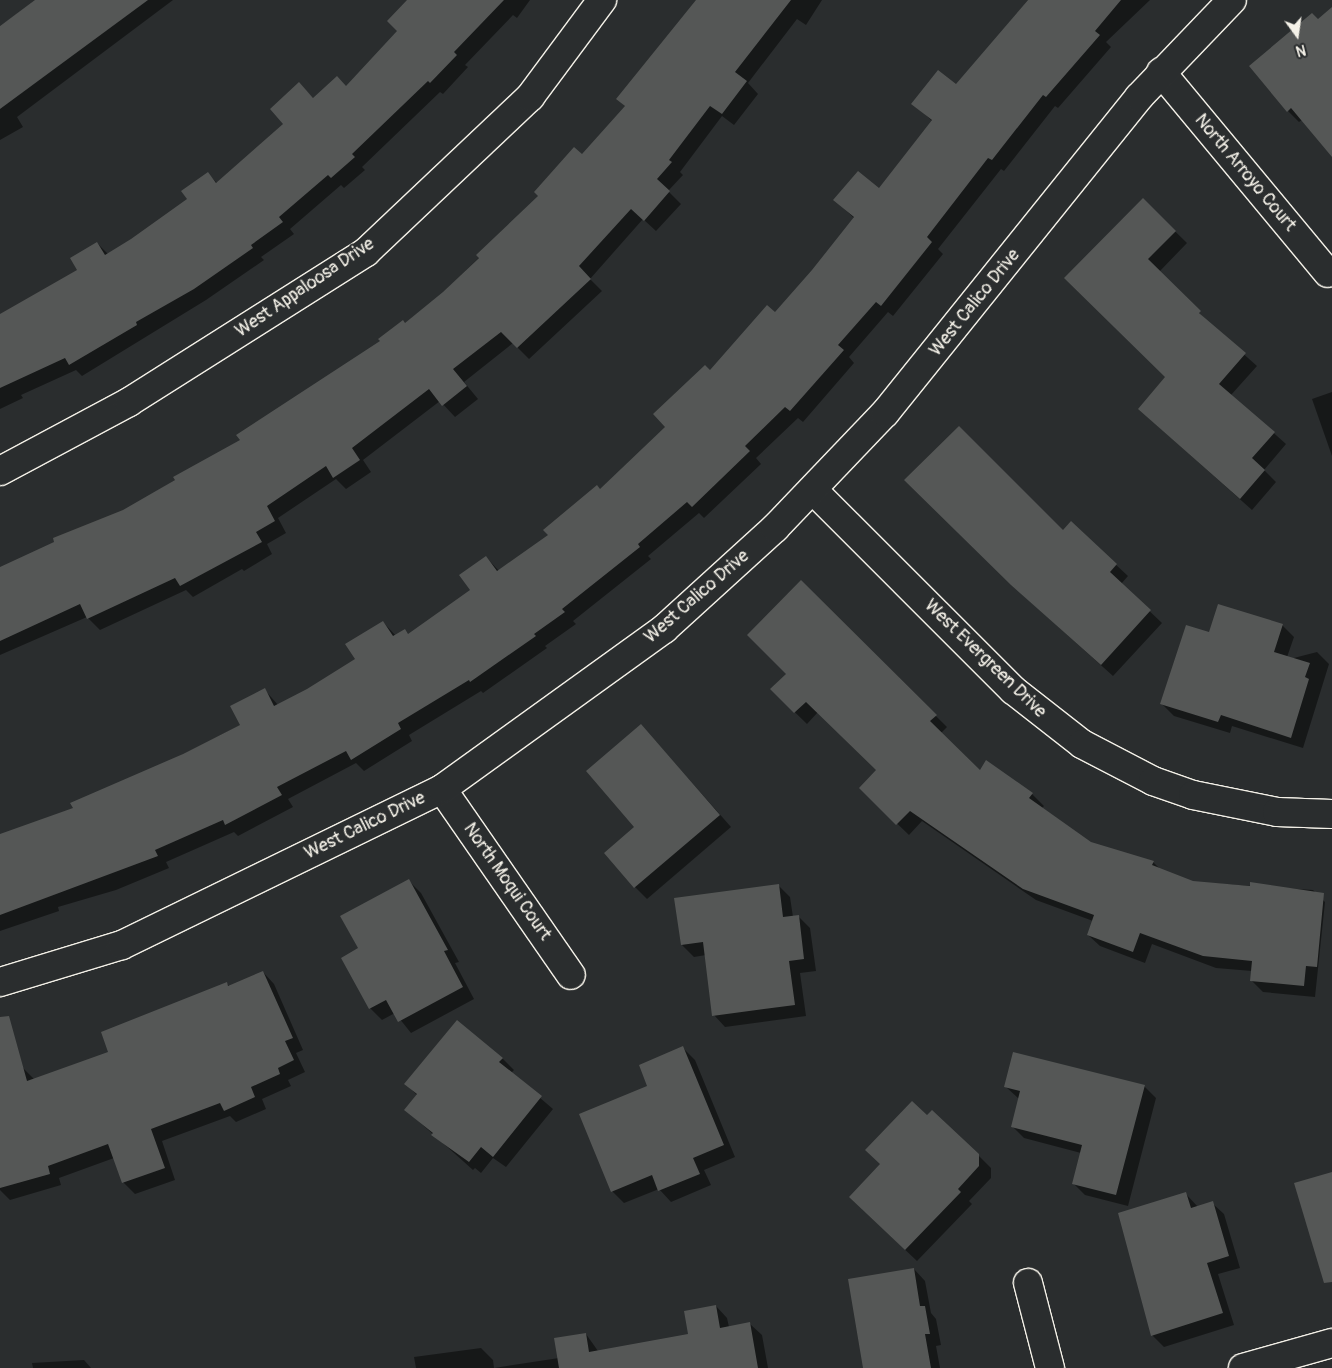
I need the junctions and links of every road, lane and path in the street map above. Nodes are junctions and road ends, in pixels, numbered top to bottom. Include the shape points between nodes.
1 (602, 0) edge
2 (1232, 0) edge
3 (1161, 72) junction
4 (1328, 273) dead end
5 (0, 471) edge
6 (813, 490) junction
7 (442, 788) junction
8 (1332, 814) edge
9 (571, 975) dead end
10 (0, 982) edge
11 (1028, 1283) dead end
12 (1332, 1343) edge
13 (1050, 1368) edge
14 (1243, 1368) edge

1 - 5 street, West Appaloosa Drive via 530,97 366,252 129,402
2 - 3 street, West Calico Drive
3 - 4 street, North Arroyo Court
3 - 6 street, West Calico Drive via 922,370
6 - 7 street, West Calico Drive via 664,629
6 - 8 street, West Evergreen Drive via 1014,690 1082,744 1153,781 1193,795 1277,812
7 - 9 street, North Moqui Court
7 - 10 street, West Calico Drive via 122,945
11 - 13 street
12 - 14 street

